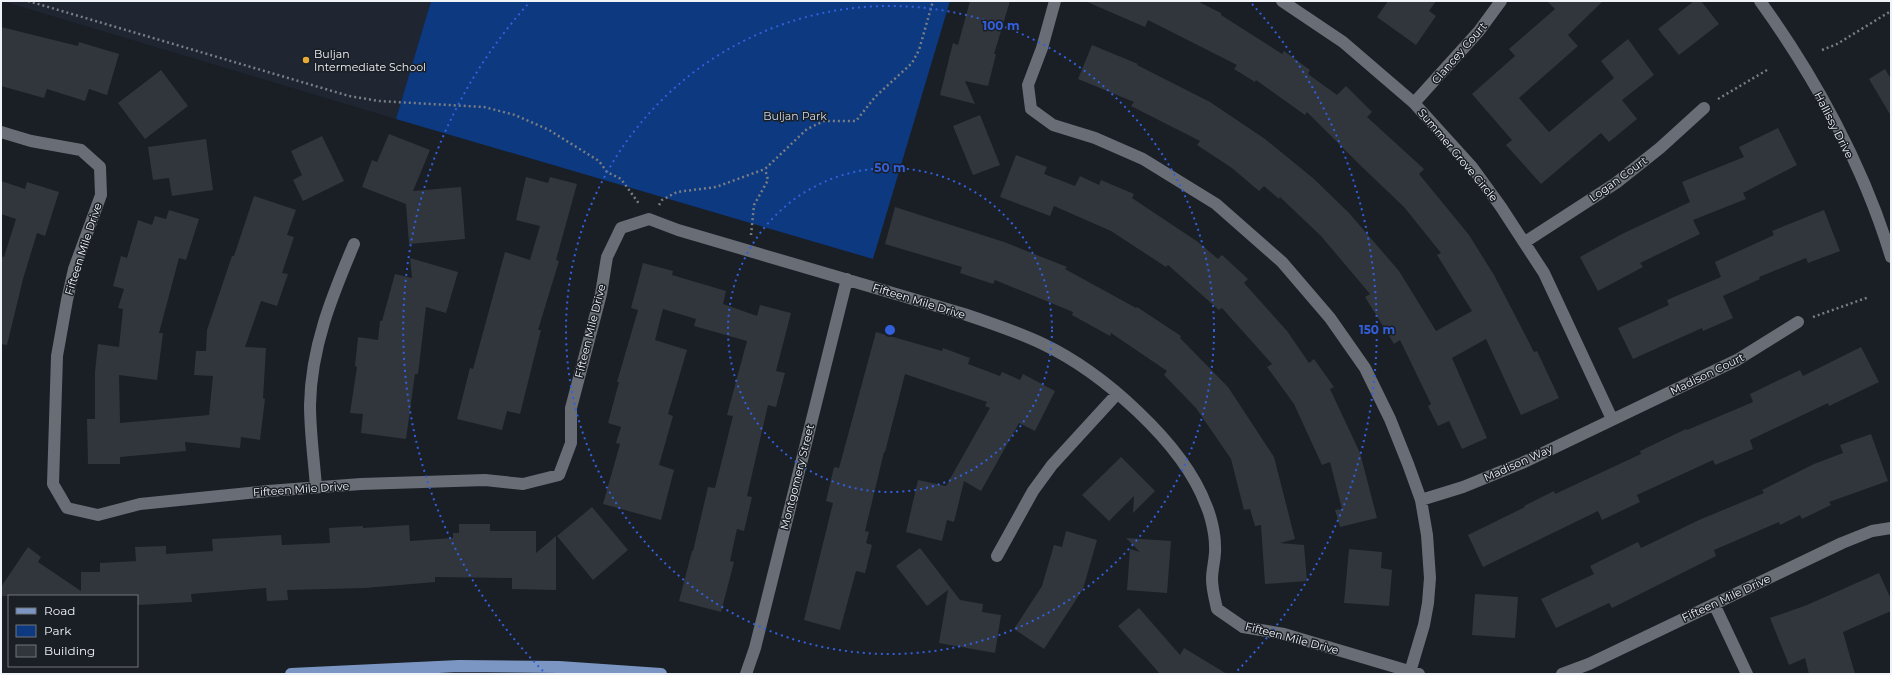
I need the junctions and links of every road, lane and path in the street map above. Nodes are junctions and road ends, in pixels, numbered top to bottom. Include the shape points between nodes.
1 (28, 1) edge
2 (933, 1) edge
3 (1056, 1) edge
4 (1282, 1) edge
5 (1501, 1) edge
6 (1760, 1) edge
7 (1891, 11) edge
8 (1822, 50) dead end
9 (1767, 70) dead end
10 (1414, 103) junction
11 (1704, 108) joint
12 (1, 132) edge
13 (765, 169) junction
14 (649, 219) junction
15 (1525, 242) junction
16 (354, 244) dead end
17 (746, 250) junction
18 (1891, 257) edge
19 (847, 279) junction
20 (1869, 297) dead end
21 (1798, 322) joint
22 (1116, 394) junction
23 (1612, 419) junction
24 (316, 487) junction
25 (1421, 500) junction
26 (1891, 528) edge
27 (997, 556) dead end
28 (1714, 604) junction
29 (1414, 673) edge
30 (290, 674) edge
31 (661, 674) edge
32 (746, 674) edge
33 (1562, 674) edge
34 (1747, 674) edge

1 - 14 path via 349,96 378,101 484,107 515,115 550,130 599,161 607,172 621,179
2 - 13 path via 919,50 912,63 856,120 824,121 807,129
3 - 25 street via 1028,85 1031,109 1052,126 1095,138 1143,158 1216,204 1282,262 1330,318 1365,368 1390,419
4 - 10 street, Summer Grove Circle via 1343,42
5 - 10 street, Clancey Court via 1479,31
6 - 18 street, Hallissy Drive via 1798,58 1828,110 1871,202
7 - 8 path
9 - 11 path
10 - 15 street, Summer Grove Circle via 1472,167
11 - 15 street, Logan Court via 1616,183
12 - 24 street, Fifteen Mile Drive via 31,141 81,150 100,167 101,195 74,269 57,356 53,484 67,508 98,515 140,504
13 - 14 path via 716,187 677,192 662,200
13 - 17 path via 768,180 754,205
14 - 17 street, Fifteen Mile Drive
14 - 24 street, Fifteen Mile Drive via 621,228 607,257 571,408 571,443 559,475 523,484 485,480
15 - 23 street, Summer Grove Circle via 1560,305
16 - 24 street via 330,300 319,337 313,372 310,404
17 - 19 street, Fifteen Mile Drive
19 - 22 street, Fifteen Mile Drive via 964,314 1044,344 1084,368
19 - 32 street, Montgomery Street via 755,648
20 - 21 path
21 - 23 street, Madison Court via 1736,360
22 - 27 street via 1052,465 1033,491
22 - 29 street, Fifteen Mile Drive via 1170,445 1192,474 1204,499 1216,546 1212,581 1217,609 1243,627 1284,634
23 - 25 street, Madison Way via 1522,463
25 - 29 street via 1430,578 1428,603
26 - 28 street, Fifteen Mile Drive via 1872,531 1842,543
28 - 33 street, Fifteen Mile Drive
28 - 34 street
30 - 31 main road via 459,666 559,667

